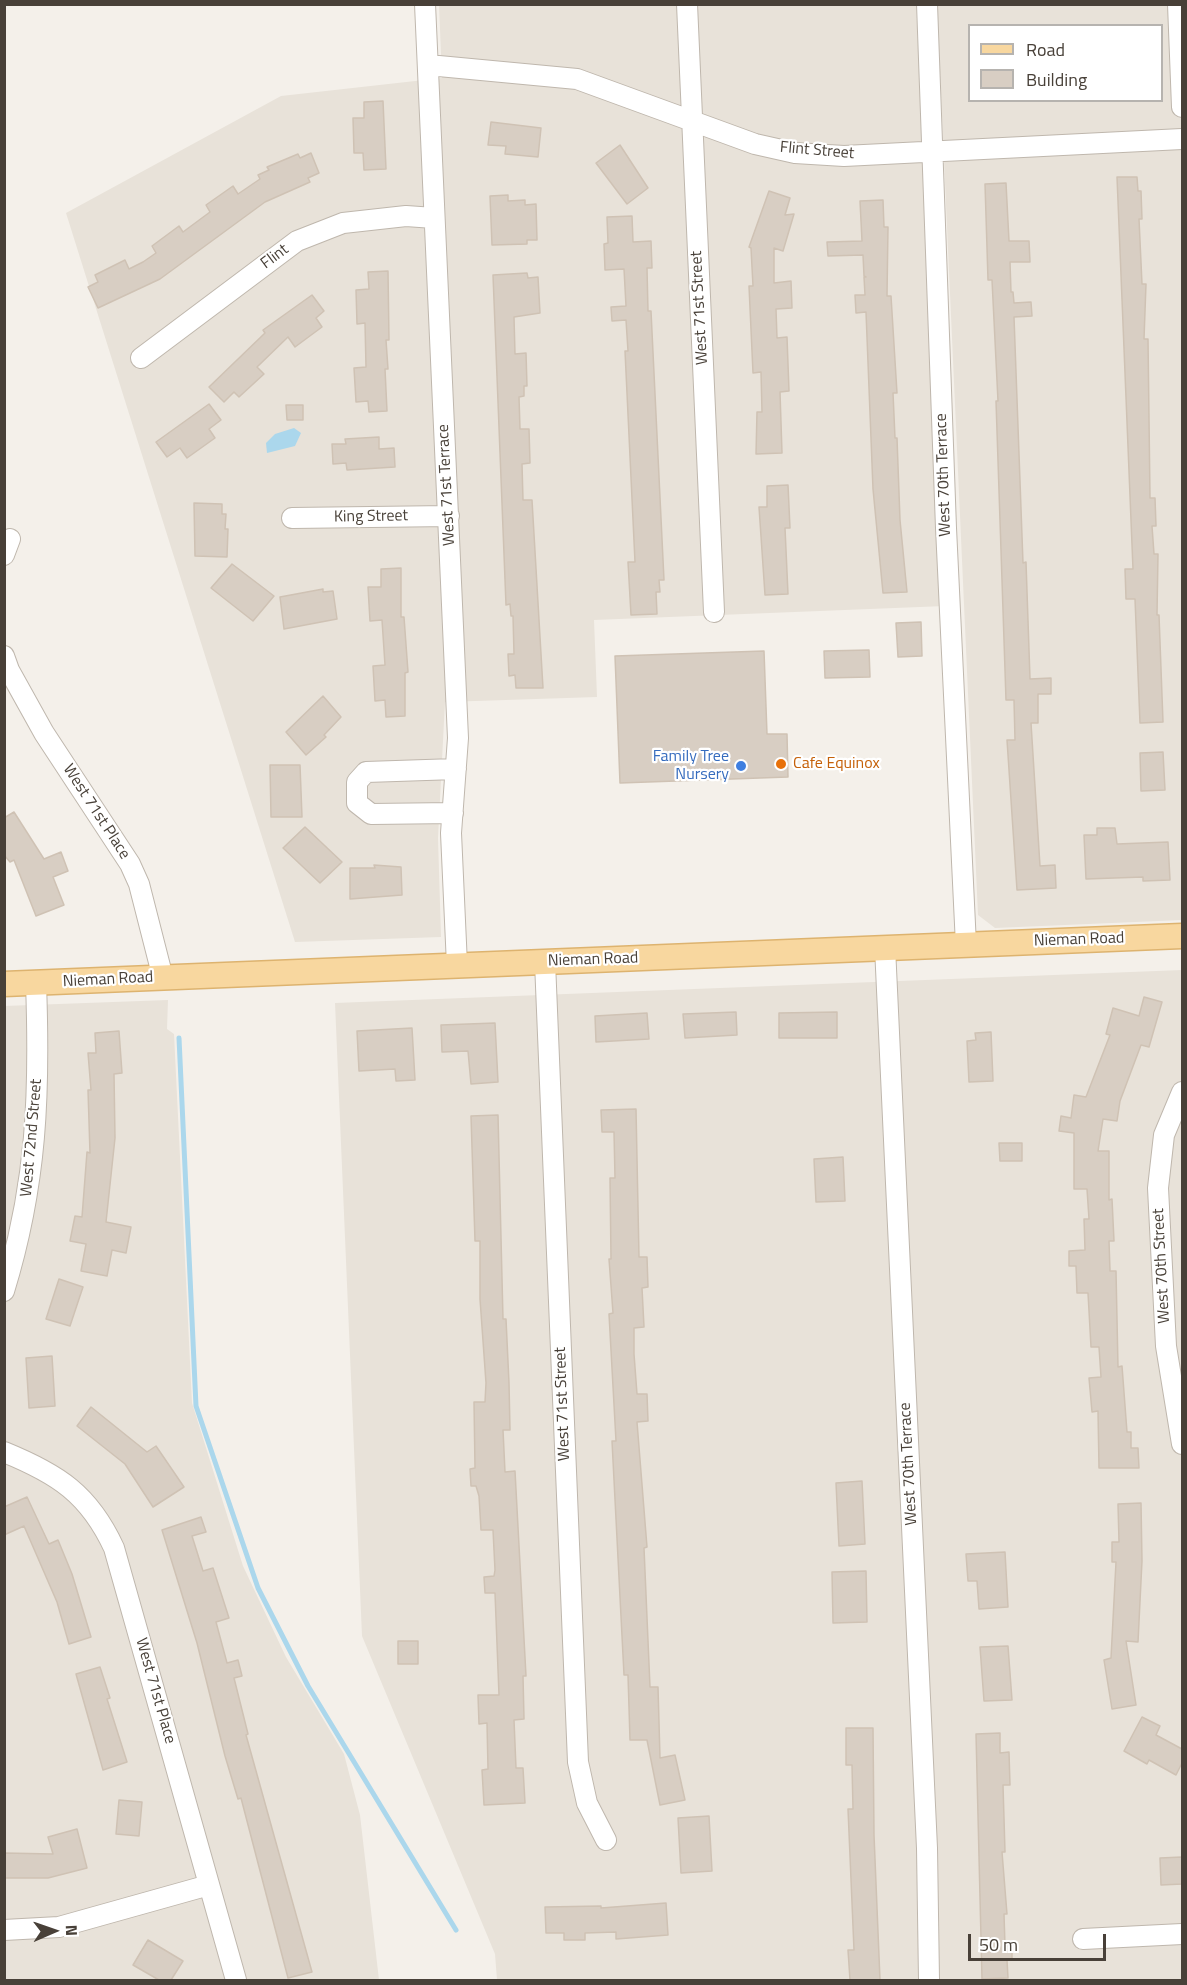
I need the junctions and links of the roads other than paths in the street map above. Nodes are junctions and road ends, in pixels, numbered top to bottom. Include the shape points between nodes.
1 (425, 4) edge
2 (687, 4) edge
3 (927, 4) edge
4 (1178, 4) edge
5 (428, 65) junction
6 (1182, 106) edge
7 (691, 120) junction
8 (1182, 139) edge
9 (932, 151) junction
10 (434, 218) junction
11 (141, 358) dead end
12 (449, 516) junction
13 (292, 519) dead end
14 (714, 612) dead end
15 (4, 656) edge
16 (456, 769) junction
17 (453, 813) junction
18 (1182, 936) edge
19 (966, 945) junction
20 (885, 947) junction
21 (545, 962) junction
22 (457, 966) junction
23 (163, 978) junction
24 (36, 983) junction
25 (4, 984) edge
26 (1182, 1095) edge
27 (4, 1291) edge
28 (1176, 1374) edge
29 (1182, 1444) edge
30 (4, 1452) edge
31 (606, 1839) dead end
32 (209, 1885) junction
33 (4, 1930) edge
34 (1182, 1934) edge
35 (1083, 1939) dead end
36 (236, 1980) edge
37 (929, 1980) edge

1 - 5 street, West 71st Terrace
2 - 7 street, West 71st Street
3 - 9 street, West 70th Terrace
4 - 6 street
5 - 7 street, Flint Street via 577,79
5 - 10 street, West 71st Terrace
7 - 9 street, Flint Street via 755,144 795,153 844,156
7 - 14 street, West 71st Street
8 - 9 street, Flint Street
9 - 19 street, West 70th Terrace
10 - 11 street, Flint via 361,220 335,225 297,241
10 - 12 street, West 71st Terrace
12 - 13 street, King Street
12 - 16 street, West 71st Terrace
15 - 23 street, West 71st Place via 44,733 130,864 139,884
16 - 17 street, West 71st Terrace
16 - 17 street via 366,772 357,782 357,803 371,814
17 - 22 street, West 71st Terrace
18 - 19 main road, Nieman Road
19 - 20 main road, Nieman Road
20 - 21 main road, Nieman Road
20 - 37 street, West 70th Terrace via 926,1826
21 - 22 main road, Nieman Road
21 - 31 street, West 71st Street via 578,1762 586,1803
22 - 23 main road, Nieman Road
23 - 24 main road, Nieman Road
24 - 25 main road, Nieman Road
24 - 27 street, West 72nd Street via 39,1085 35,1142 26,1207
26 - 28 street, West 70th Street via 1164,1136 1158,1170
28 - 29 street, West 70th Street
30 - 32 street, West 71st Place via 42,1467 78,1493 105,1528 114,1548
32 - 33 street via 59,1927
32 - 36 street, West 71st Place
34 - 35 street

